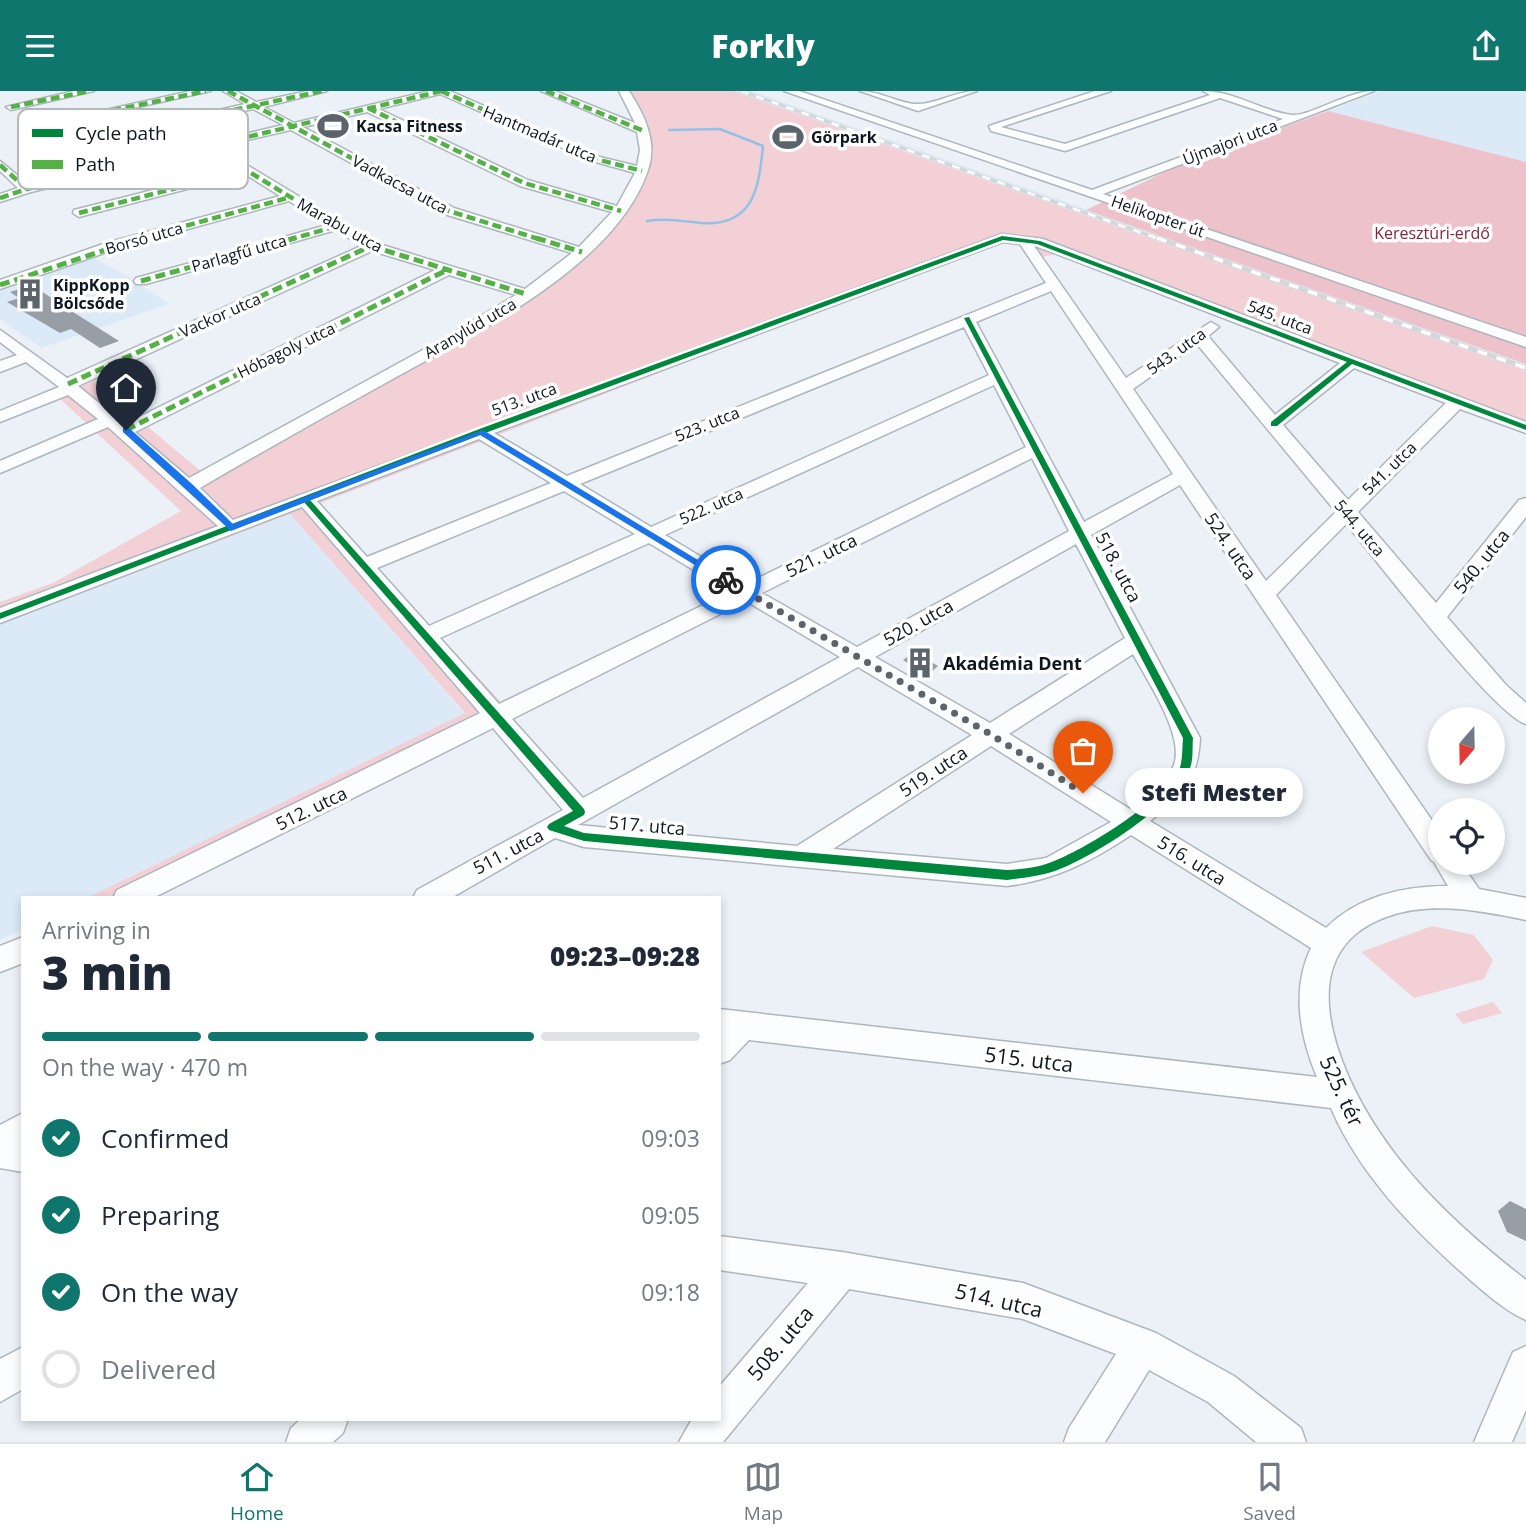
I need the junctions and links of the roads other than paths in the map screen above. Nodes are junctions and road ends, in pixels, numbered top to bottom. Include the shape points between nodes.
1 (89, 91) edge
2 (206, 91) edge
3 (228, 91) edge
4 (322, 91) edge
5 (442, 91) edge
6 (546, 91) edge
7 (624, 91) edge
8 (789, 91) edge
9 (865, 91) edge
10 (972, 91) edge
11 (1106, 91) edge
12 (1369, 91) edge
13 (1214, 93) edge
14 (255, 106) junction
15 (11, 107) dead end
16 (368, 108) junction
17 (120, 109) edge
18 (241, 109) edge
19 (1294, 118) junction
20 (291, 126) junction
21 (643, 131) junction
22 (248, 136) edge
23 (0, 165) edge
24 (248, 171) edge
25 (642, 171) junction
26 (18, 181) edge
27 (27, 189) edge
28 (173, 189) edge
29 (1092, 194) junction
30 (291, 197) junction
31 (0, 198) edge
32 (621, 211) junction
33 (79, 213) dead end
34 (337, 226) junction
35 (1023, 239) junction
36 (371, 246) junction
37 (582, 252) junction
38 (445, 271) junction
39 (141, 281) dead end
40 (0, 285) edge
41 (1053, 285) junction
42 (526, 294) junction
43 (1229, 315) junction
44 (967, 318) junction
45 (0, 335) edge
46 (1199, 335) junction
47 (1526, 342) edge
48 (28, 356) junction
49 (1351, 362) junction
50 (0, 367) edge
51 (997, 378) junction
52 (69, 386) junction
53 (1123, 388) junction
54 (1457, 402) junction
55 (0, 418) edge
56 (119, 424) junction
57 (1274, 424) junction
58 (1526, 428) edge
59 (480, 432) junction
60 (1035, 450) junction
61 (0, 468) edge
62 (1184, 475) junction
63 (565, 482) junction
64 (189, 486) junction
65 (306, 500) junction
66 (1526, 504) edge
67 (1346, 510) junction
68 (231, 528) junction
69 (1080, 531) junction
70 (649, 533) junction
71 (363, 566) junction
72 (745, 592) junction
73 (1264, 595) junction
74 (0, 616) edge
75 (1435, 618) junction
76 (426, 636) junction
77 (1138, 640) junction
78 (856, 657) junction
79 (1526, 716) edge
80 (495, 717) junction
81 (990, 734) junction
82 (580, 812) junction
83 (1130, 822) junction
84 (553, 827) junction
85 (1428, 835) edge
86 (800, 856) junction
87 (1455, 875) edge
88 (131, 896) edge
89 (431, 896) edge
90 (1471, 899) junction
91 (1526, 909) edge
92 (1326, 943) junction
93 (21, 950) edge
94 (0, 961) edge
95 (732, 1024) edge
96 (721, 1046) edge
97 (1338, 1094) junction
98 (21, 1130) edge
99 (0, 1143) edge
100 (0, 1152) edge
101 (21, 1156) edge
102 (721, 1254) edge
103 (842, 1270) junction
104 (1526, 1302) edge
105 (1143, 1346) junction
106 (1526, 1365) edge
107 (21, 1366) edge
108 (0, 1383) edge
109 (721, 1414) edge
110 (327, 1421) edge
111 (716, 1421) edge
112 (305, 1442) edge
113 (698, 1442) edge
114 (1083, 1442) edge
115 (1287, 1442) edge
116 (1493, 1442) edge

1 - 15 street
2 - 17 street
3 - 14 street, Vadkacsa utca
4 - 14 street
5 - 16 street
5 - 25 street, Hantmadár utca via 596,159
6 - 21 street
7 - 21 street, Aranylúd utca
8 - 29 street, Helikopter út
9 - 10 street via 918,108
11 - 13 street via 994,126 1065,149
12 - 19 street, Újmajori utca
13 - 19 street
14 - 18 street
14 - 20 street, Vadkacsa utca
16 - 20 street
16 - 32 street via 524,183
19 - 29 street, Újmajori utca
20 - 22 street
20 - 37 street, Vadkacsa utca via 449,211
21 - 25 street, Aranylúd utca
23 - 26 street
24 - 30 street, Marabu utca
25 - 32 street, Aranylúd utca
27 - 31 street
28 - 33 street
29 - 47 street, Helikopter út
30 - 34 street, Marabu utca
30 - 40 street, Borsó utca via 111,246
32 - 37 street, Aranylúd utca
34 - 36 street, Marabu utca
34 - 39 street, Parlagfű utca
35 - 41 street, 524. utca
35 - 43 street, 545. utca
35 - 59 street, 513. utca via 988,242
36 - 38 street, Marabu utca
36 - 52 street, Vackor utca
37 - 42 street, Aranylúd utca
38 - 42 street, Marabu utca
38 - 56 street, Hóbagoly utca
41 - 44 street, 523. utca
41 - 53 street, 524. utca
42 - 64 street, Aranylúd utca
43 - 46 street, 543. utca
43 - 49 street, 545. utca
44 - 51 street, 518. utca
44 - 63 street, 523. utca
45 - 48 street
46 - 53 street, 543. utca
46 - 57 street, 544. utca
48 - 50 street
48 - 52 street
49 - 54 street, 545. utca
49 - 57 street
51 - 60 street, 518. utca
51 - 70 street, 522. utca
52 - 55 street, Vackor utca
52 - 56 street
53 - 62 street, 524. utca
54 - 58 street, 545. utca
54 - 67 street, 541. utca
56 - 61 street, Hóbagoly utca
56 - 64 street
57 - 67 street, 544. utca
59 - 63 street, 516. utca
59 - 65 street, 513. utca
60 - 69 street, 518. utca
60 - 72 street, 521. utca
62 - 69 street, 520. utca
62 - 73 street, 524. utca
63 - 70 street, 516. utca
63 - 71 street, 523. utca
64 - 68 street
65 - 68 street, 513. utca
65 - 71 street
66 - 75 street, 540. utca
67 - 73 street, 541. utca
67 - 75 street, 544. utca
68 - 74 street, 513. utca
69 - 77 street, 518. utca
69 - 78 street, 520. utca
70 - 72 street, 516. utca
70 - 76 street, 522. utca
71 - 76 street
72 - 78 street, 516. utca
72 - 80 street, 521. utca
73 - 85 street, 524. utca
75 - 79 street, 544. utca via 1498,691
76 - 80 street
77 - 81 street, 519. utca
77 - 83 street, 518. utca via 1188,738 1186,767 1174,785
78 - 81 street, 516. utca
78 - 82 street, 520. utca
80 - 82 street
80 - 88 street, 512. utca
81 - 83 street, 516. utca
81 - 86 street, 519. utca
82 - 84 street
83 - 86 street, 517. utca via 1055,866 1007,875
83 - 92 street, 516. utca
84 - 86 street, 517. utca via 584,837
84 - 89 street, 511. utca
87 - 90 street
90 - 91 street
90 - 92 street via 1418,898 1382,906 1354,919
92 - 97 street, 525. tér via 1315,970 1313,1006 1323,1058
93 - 94 street
95 - 96 street
95 - 97 street, 515. utca
97 - 104 street, 525. tér via 1369,1146 1401,1185 1450,1238
98 - 99 street
100 - 101 street
102 - 103 street, 514. utca
103 - 105 street, 514. utca via 1023,1301
103 - 109 street, 508. utca
105 - 114 street
105 - 115 street, 514. utca via 1221,1389
106 - 116 street
107 - 108 street
110 - 112 street
111 - 113 street, 508. utca

